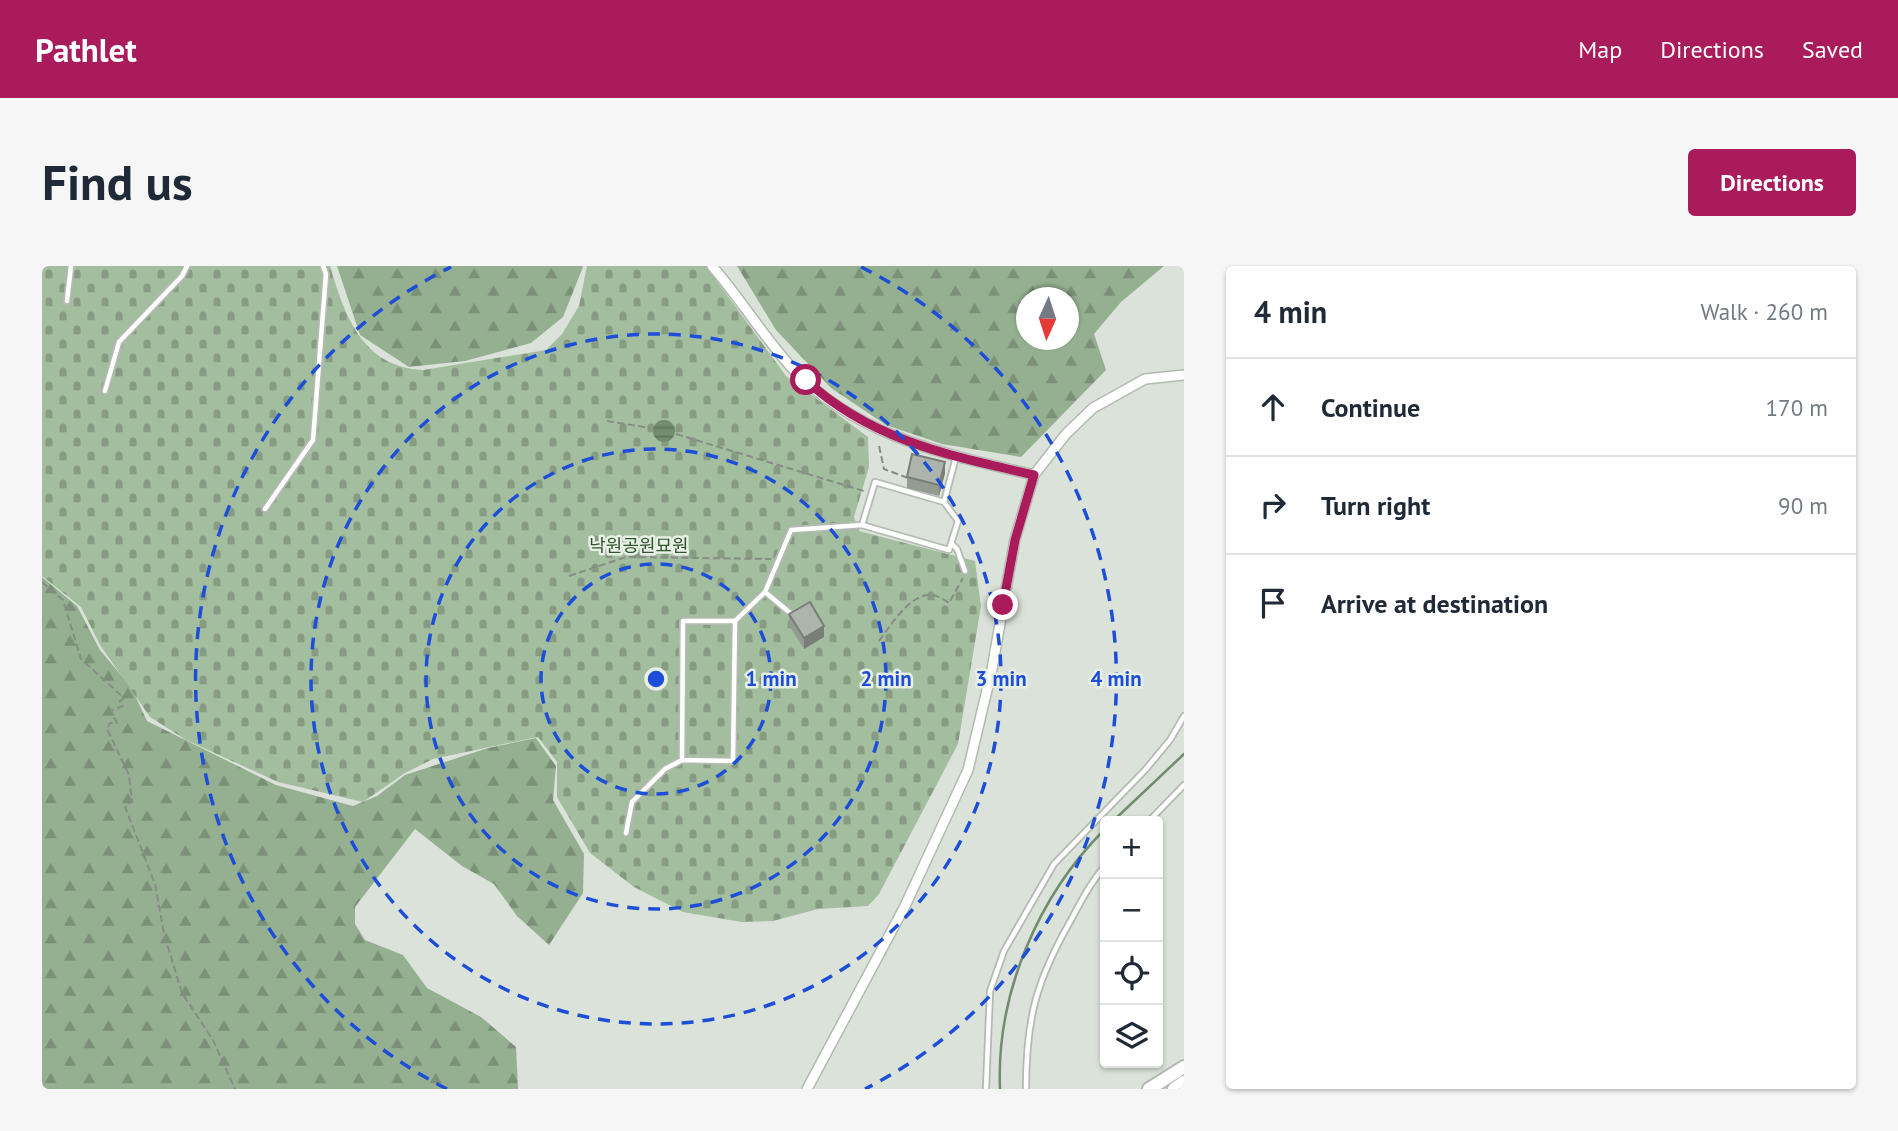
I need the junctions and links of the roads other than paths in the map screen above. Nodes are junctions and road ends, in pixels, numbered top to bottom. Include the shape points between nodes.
1 (71, 266) edge
2 (187, 266) edge
3 (323, 266) edge
4 (712, 266) edge
5 (67, 301) dead end
6 (1184, 375) edge
7 (105, 391) dead end
8 (956, 457) junction
9 (1034, 475) junction
10 (944, 502) junction
11 (265, 509) dead end
12 (862, 525) junction
13 (951, 543) junction
14 (965, 572) road end
15 (765, 592) junction
16 (798, 620) edge
17 (735, 621) junction
18 (1184, 716) edge
19 (682, 760) junction
20 (1184, 785) edge
21 (1154, 816) edge
22 (626, 833) dead end
23 (1100, 872) edge
24 (1184, 1067) edge
25 (1184, 1082) edge
26 (807, 1089) edge
27 (986, 1089) edge
28 (1026, 1089) edge
29 (1149, 1089) edge
30 (1174, 1089) edge

1 - 5 lane
2 - 7 lane via 119,342
3 - 11 lane via 313,440
4 - 8 street via 792,368 819,393 873,429
6 - 9 street via 1145,379 1093,408
8 - 9 street
8 - 10 lane
9 - 26 street via 1015,540 968,770 916,883
10 - 12 lane via 874,482
10 - 13 lane via 958,520
12 - 13 lane via 949,550
12 - 15 lane via 791,530
13 - 14 lane
15 - 16 lane
15 - 17 lane
17 - 19 lane via 683,621
17 - 19 lane via 733,761
18 - 27 lane via 1146,769 1054,864 1004,951 990,991
19 - 22 lane via 665,769 632,802
20 - 21 lane
23 - 28 lane via 1048,961 1031,1011
24 - 29 main road
25 - 30 main road

